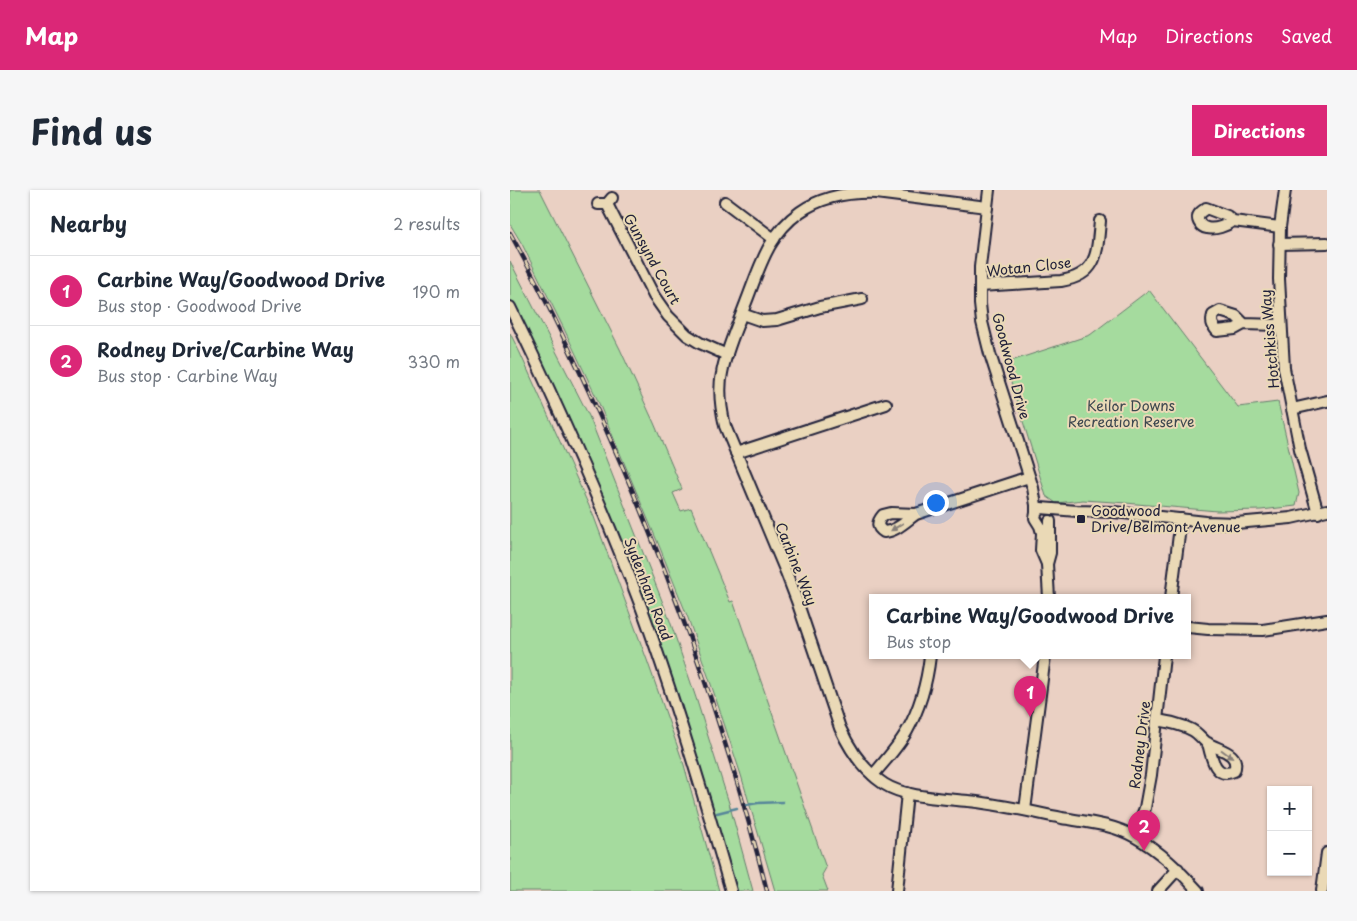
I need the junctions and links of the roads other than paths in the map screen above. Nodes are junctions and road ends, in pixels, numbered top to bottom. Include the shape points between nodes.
1 (989, 190) edge
2 (1285, 190) edge
3 (606, 202) dead end
4 (725, 202) dead end
5 (987, 206) junction
6 (1100, 221) dead end
7 (1233, 221) dead end
8 (1280, 227) junction
9 (774, 239) junction
10 (1327, 243) edge
11 (1279, 244) junction
12 (980, 286) junction
13 (862, 298) dead end
14 (510, 307) edge
15 (742, 314) junction
16 (1244, 324) dead end
17 (1281, 325) junction
18 (727, 355) junction
19 (1327, 400) edge
20 (887, 403) dead end
21 (1292, 409) junction
22 (736, 453) junction
23 (1029, 477) junction
24 (1033, 488) junction
25 (1046, 509) junction
26 (1077, 512) junction
27 (1322, 512) edge
28 (916, 514) dead end
29 (1037, 518) junction
30 (1181, 519) junction
31 (1050, 521) junction
32 (1047, 564) junction
33 (1049, 594) edge
34 (1172, 594) edge
35 (1327, 620) edge
36 (1191, 627) edge
37 (930, 659) edge
38 (1046, 659) edge
39 (1164, 659) edge
40 (1157, 720) junction
41 (1208, 744) dead end
42 (873, 775) junction
43 (907, 793) junction
44 (1025, 810) junction
45 (1134, 836) junction
46 (1327, 853) edge
47 (1178, 869) junction
48 (731, 891) edge
49 (897, 891) edge
50 (1158, 891) edge
51 (1198, 891) edge
52 (1322, 891) edge

1 - 5 street, Goodwood Drive
2 - 8 street, Hotchkiss Way
3 - 18 street, Gunsynd Court via 654,296 668,316 687,335
4 - 9 street
5 - 9 street, Carbine Way via 876,193 847,194 821,201 800,212
5 - 12 street, Goodwood Drive
6 - 12 street, Wotan Close via 1097,252 1090,267 1082,274 1061,281
7 - 8 street
8 - 11 street, Hotchkiss Way
9 - 15 street, Carbine Way via 763,258
10 - 11 street
11 - 17 street, Hotchkiss Way
12 - 23 street, Goodwood Drive via 986,336
13 - 15 street via 820,306 777,320 762,321
14 - 48 street, Sydenham Road via 591,481 641,609 686,738
15 - 18 street, Carbine Way
16 - 17 street
17 - 21 street, Hotchkiss Way via 1284,368
18 - 22 street, Carbine Way via 720,404
19 - 21 street
20 - 22 street
21 - 27 street, Hotchkiss Way via 1300,449
22 - 42 street, Carbine Way via 797,601 840,728 858,760
23 - 24 street, Goodwood Drive
23 - 28 street
24 - 25 street, Goodwood Drive
24 - 29 street, Goodwood Drive
25 - 26 street
25 - 29 street via 1041,508
25 - 31 street via 1051,514
26 - 30 street
26 - 31 street
27 - 30 street via 1249,523
29 - 31 street via 1043,524
29 - 32 street, Goodwood Drive via 1042,536 1041,550
30 - 34 street
31 - 32 street, Goodwood Drive
32 - 33 street, Goodwood Drive
35 - 36 street via 1263,630
37 - 42 street via 921,698 907,732
38 - 44 street
39 - 40 street, Rodney Drive
40 - 41 street via 1193,730
40 - 45 street, Rodney Drive via 1145,808
42 - 43 street, Carbine Way via 884,784
43 - 44 street, Carbine Way
43 - 49 street
44 - 45 street, Carbine Way via 1111,827
45 - 47 street, Carbine Way
46 - 52 street
47 - 50 street
47 - 51 street, Carbine Way

